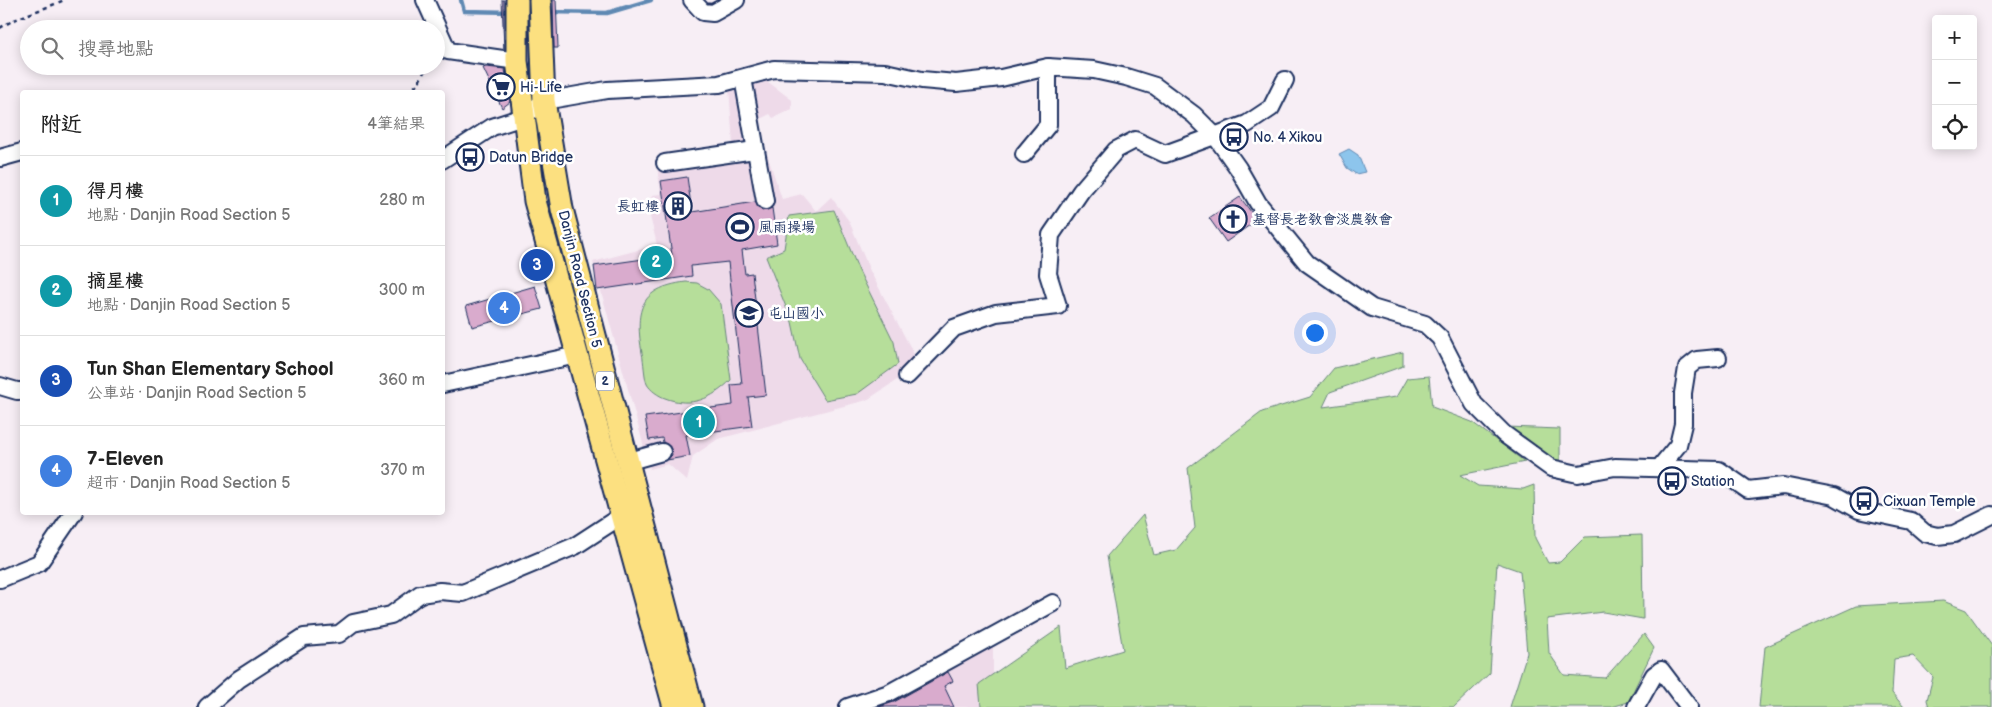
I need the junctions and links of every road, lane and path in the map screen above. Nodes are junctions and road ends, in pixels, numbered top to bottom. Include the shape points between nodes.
1 (64, 0) edge
2 (425, 0) edge
3 (517, 0) edge
4 (540, 0) edge
5 (736, 0) edge
6 (694, 3) edge
7 (434, 20) edge
8 (0, 28) edge
9 (445, 44) edge
10 (517, 58) junction
11 (1048, 67) junction
12 (422, 75) edge
13 (742, 78) junction
14 (1285, 80) dead end
15 (410, 90) edge
16 (544, 101) junction
17 (523, 117) junction
18 (1216, 136) junction
19 (755, 150) junction
20 (20, 153) edge
21 (1024, 154) dead end
22 (0, 158) edge
23 (445, 158) edge
24 (665, 163) dead end
25 (765, 201) dead end
26 (588, 313) junction
27 (567, 319) junction
28 (577, 355) junction
29 (1718, 358) dead end
30 (908, 376) dead end
31 (445, 384) edge
32 (0, 386) edge
33 (20, 391) edge
34 (662, 452) dead end
35 (626, 462) junction
36 (1660, 467) junction
37 (1991, 514) edge
38 (72, 515) edge
39 (621, 516) junction
40 (0, 578) edge
41 (1053, 603) dead end
42 (207, 707) edge
43 (674, 707) edge
44 (692, 707) edge
45 (848, 707) edge
46 (1636, 707) edge
47 (1690, 707) edge

1 - 8 path via 17,17
2 - 7 street
3 - 10 main road, 2
4 - 16 main road, Danjin Road Section 5 / 2
5 - 6 street via 713,12 703,12
9 - 10 street via 448,51
10 - 17 main road, Danjin Road Section 5 / 2
11 - 13 street via 1001,78 956,83 885,72 774,70
11 - 18 street via 1094,70 1154,86 1194,115
11 - 21 street via 1048,125
12 - 15 path
13 - 16 street via 719,84 607,90
13 - 19 street
14 - 18 street via 1271,108 1247,124
16 - 17 street
16 - 26 main road, Danjin Road Section 5 / 2 via 562,210
17 - 23 street via 492,128
17 - 27 main road, Danjin Road Section 5 / 2 via 535,201
18 - 30 street via 1165,154 1135,140 1116,150 1081,191 1051,236 1048,274 1058,306 996,314 954,328
18 - 36 street via 1258,203 1306,263 1372,308 1425,324 1440,338 1474,404 1528,452 1551,468 1578,474 1616,467
19 - 24 street
19 - 25 street
20 - 22 street
26 - 27 main road
26 - 35 main road, Danjin Road Section 5 / 2
27 - 28 main road, Danjin Road Section 5 / 2
28 - 31 street
28 - 39 main road, Danjin Road Section 5 / 2
29 - 36 street via 1697,360 1687,368 1682,393 1683,424 1678,445
32 - 33 street
34 - 35 street
35 - 44 main road, Danjin Road Section 5 / 2
36 - 37 street via 1719,470 1748,490 1783,486 1834,496 1859,510 1911,521 1925,532 1937,536 1954,534
38 - 40 street via 39,563
39 - 42 street via 575,546 462,593 440,591 420,594 391,615 353,623 339,634 304,637 239,679
39 - 43 main road, Danjin Road Section 5 / 2
41 - 45 street via 889,693
46 - 47 street via 1654,675 1661,670

